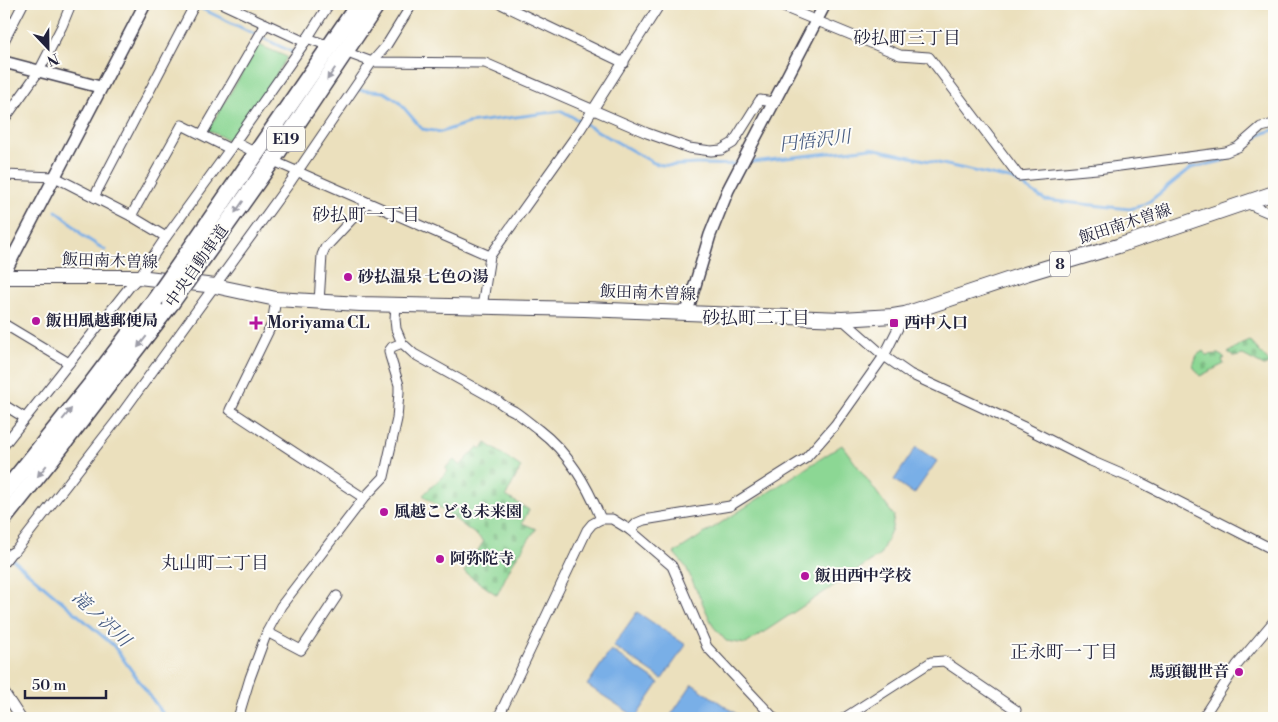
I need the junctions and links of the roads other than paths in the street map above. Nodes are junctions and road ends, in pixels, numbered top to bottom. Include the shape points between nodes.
1 (23, 4) edge
2 (71, 4) edge
3 (144, 4) edge
4 (223, 4) edge
5 (329, 4) edge
6 (359, 4) edge
7 (377, 4) edge
8 (412, 4) edge
9 (501, 4) edge
10 (660, 4) edge
11 (776, 4) edge
12 (825, 4) edge
13 (193, 8) edge
14 (816, 20) junction
15 (266, 24) junction
16 (306, 40) junction
17 (4, 41) edge
18 (324, 44) dead end
19 (353, 55) dead end
20 (4, 62) edge
21 (372, 62) junction
22 (624, 62) junction
23 (39, 71) junction
24 (100, 87) junction
25 (773, 102) junction
26 (594, 110) junction
27 (4, 120) edge
28 (1274, 124) edge
29 (202, 134) junction
30 (232, 146) junction
31 (252, 151) dead end
32 (278, 163) dead end
33 (297, 172) junction
34 (4, 175) edge
35 (55, 177) junction
36 (1274, 193) edge
37 (94, 197) junction
38 (367, 203) junction
39 (1246, 203) junction
40 (1274, 215) edge
41 (131, 216) junction
42 (166, 237) junction
43 (490, 256) junction
44 (4, 275) edge
45 (139, 277) junction
46 (215, 286) junction
47 (276, 299) junction
48 (163, 302) junction
49 (319, 302) junction
50 (396, 305) junction
51 (482, 307) junction
52 (687, 312) junction
53 (905, 314) junction
54 (842, 319) junction
55 (4, 324) edge
56 (402, 343) junction
57 (884, 356) junction
58 (69, 363) junction
59 (4, 405) edge
60 (25, 418) junction
61 (4, 446) edge
62 (4, 493) edge
63 (364, 498) junction
64 (4, 518) edge
65 (601, 519) junction
66 (630, 530) junction
67 (1274, 550) edge
68 (7, 558) edge
69 (337, 596) dead end
70 (1274, 621) edge
71 (267, 632) junction
72 (4, 692) edge
73 (1016, 710) dead end
74 (20, 718) edge
75 (238, 718) edge
76 (498, 718) edge
77 (774, 718) edge
78 (844, 718) edge
79 (1204, 718) edge

1 - 17 street
2 - 23 street
3 - 24 street
4 - 15 street
5 - 16 street
6 - 48 highway, 中央自動車道 / E19, bridge via 176,270
7 -> 48 highway, 中央自動車道 / E19, bridge via 193,272
8 - 21 street
9 - 22 street
10 - 22 street
11 - 14 street
12 - 14 street
13 - 37 street
14 - 25 street
14 - 28 street via 900,55 930,58 1019,176 1226,152 1238,147 1261,127
15 - 16 street
15 - 29 street
16 - 18 street
16 - 30 street
19 - 21 street
20 - 23 street
21 - 26 street via 485,63
21 - 33 street
22 - 26 street
23 - 24 street
23 - 27 street
24 - 35 street
25 - 26 street via 760,100 733,143 711,151 689,148 647,134
25 - 52 street via 728,190 710,235
26 - 43 street
29 - 30 street
29 - 41 street via 182,125
30 - 31 street
30 - 42 street
32 - 33 street
33 - 38 street
33 - 46 street
34 - 35 street
35 - 37 street
35 - 44 street
36 - 39 main road, 飯田南木曽線 / 8
37 - 41 street
38 - 43 street
38 - 49 street via 325,248
39 - 40 street
39 - 53 main road, 飯田南木曽線 / 8
41 - 42 street
42 - 45 street
43 - 51 street
44 - 45 main road, 飯田南木曽線 / 8
45 - 46 main road, 飯田南木曽線 / 8
45 - 58 street
46 - 47 main road, 飯田南木曽線 / 8
46 - 68 street via 116,420
47 - 49 main road, 飯田南木曽線 / 8
47 - 63 street via 272,324 230,410
62 -> 48 highway, 中央自動車道 / E19
48 -> 64 highway, 中央自動車道 / E19 via 62,446
49 - 50 main road, 飯田南木曽線 / 8
50 - 51 main road, 飯田南木曽線 / 8
50 - 56 street via 396,329
51 - 52 main road, 飯田南木曽線 / 8
52 - 54 main road, 飯田南木曽線 / 8
53 - 54 main road, 飯田南木曽線 / 8
53 - 57 street
54 - 57 street
55 - 58 street
56 - 63 street via 390,351 400,392 384,477
56 - 65 street via 414,354 498,401 542,432 567,457 580,476
57 - 66 street via 835,425 806,458 730,506 644,520
57 - 67 street via 910,374 1091,462 1140,482
58 - 60 street
59 - 60 street
60 - 61 street
63 - 71 street via 281,606
65 - 66 street via 612,519
65 - 76 street via 588,530
66 - 77 street via 672,566 707,647
69 - 71 street via 301,650
70 - 79 street via 1237,665
71 - 75 street
72 - 74 street
73 - 78 street via 944,661 931,662

